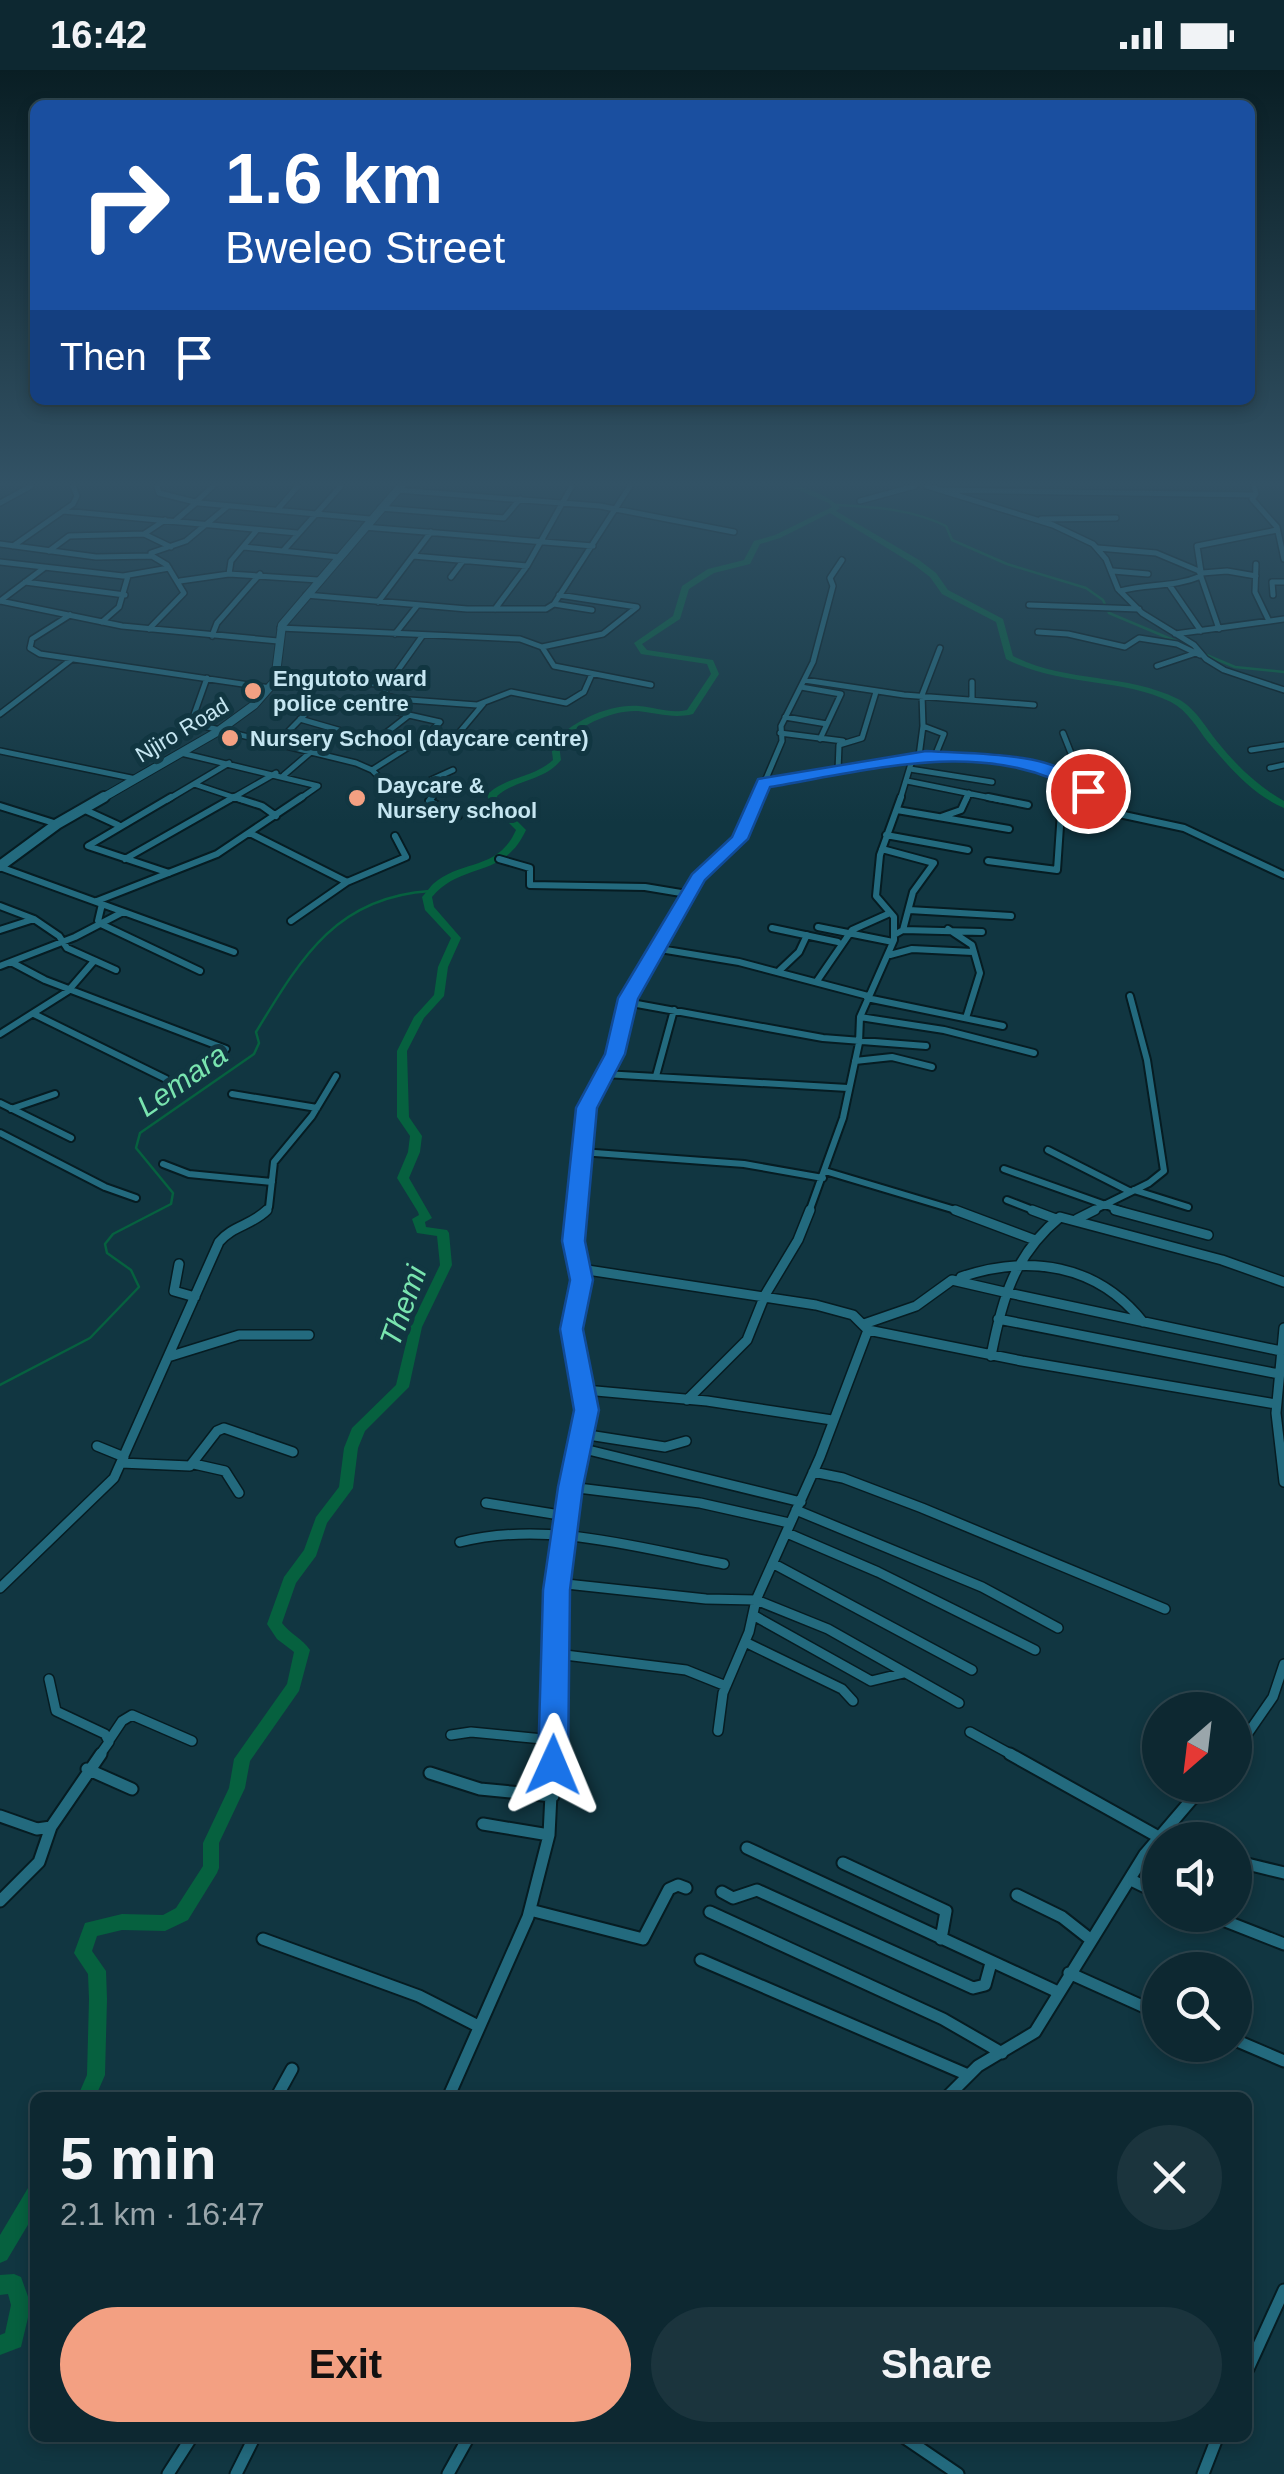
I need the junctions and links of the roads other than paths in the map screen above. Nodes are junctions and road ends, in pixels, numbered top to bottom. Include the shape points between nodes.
1 (123, 598) edge
2 (180, 598) edge
3 (239, 598) edge
4 (303, 598) edge
5 (338, 598) edge
6 (381, 598) edge
7 (505, 598) edge
8 (558, 598) edge
9 (580, 598) edge
10 (830, 598) edge
11 (1128, 598) edge
12 (1178, 598) edge
13 (1209, 598) edge
14 (1258, 598) edge
15 (0, 601) edge
16 (378, 602) junction
17 (554, 604) junction
18 (418, 606) junction
19 (1028, 606) dead end
20 (1139, 609) junction
21 (488, 610) junction
22 (592, 610) dead end
23 (70, 615) junction
24 (1284, 620) edge
25 (1268, 621) junction
26 (102, 622) junction
27 (149, 628) junction
28 (280, 628) junction
29 (1219, 629) junction
30 (1201, 631) junction
31 (1038, 632) dead end
32 (395, 634) junction
33 (1174, 634) junction
34 (212, 636) junction
35 (422, 636) junction
36 (278, 640) junction
37 (542, 648) junction
38 (940, 648) dead end
39 (1198, 655) junction
40 (72, 659) junction
41 (1156, 666) dead end
42 (277, 673) junction
43 (592, 674) junction
44 (207, 678) junction
45 (972, 682) dead end
46 (802, 683) junction
47 (651, 684) dead end
48 (270, 688) junction
49 (1284, 690) edge
50 (386, 691) junction
51 (876, 692) junction
52 (922, 695) junction
53 (972, 700) junction
54 (484, 702) junction
55 (370, 705) junction
56 (1034, 705) dead end
57 (0, 714) edge
58 (409, 715) junction
59 (785, 717) junction
60 (300, 720) junction
61 (827, 724) junction
62 (924, 726) junction
63 (219, 730) junction
64 (780, 733) junction
65 (1063, 733) dead end
66 (429, 734) junction
67 (820, 739) junction
68 (377, 740) junction
69 (843, 742) junction
70 (277, 743) junction
71 (1284, 746) edge
72 (404, 749) junction
73 (1251, 750) dead end
74 (0, 751) edge
75 (312, 751) junction
76 (182, 752) junction
77 (916, 756) junction
78 (935, 756) junction
79 (229, 763) junction
80 (1284, 765) edge
81 (1270, 768) dead end
82 (910, 769) junction
83 (372, 770) junction
84 (453, 770) dead end
85 (838, 771) junction
86 (280, 774) junction
87 (1065, 775) junction
88 (136, 779) junction
89 (908, 781) junction
90 (992, 782) dead end
91 (764, 783) junction
92 (194, 784) junction
93 (420, 785) junction
94 (1084, 786) junction
95 (969, 793) junction
96 (234, 796) junction
97 (1028, 805) dead end
98 (0, 806) edge
99 (83, 809) junction
100 (897, 810) junction
101 (276, 816) junction
102 (458, 816) dead end
103 (938, 818) junction
104 (57, 824) junction
105 (118, 825) junction
106 (1009, 829) dead end
107 (250, 833) junction
108 (886, 835) junction
109 (395, 836) dead end
110 (882, 849) junction
111 (968, 850) dead end
112 (124, 859) junction
113 (499, 859) dead end
114 (988, 860) dead end
115 (0, 866) edge
116 (171, 874) junction
117 (1284, 875) edge
118 (347, 882) junction
119 (687, 894) junction
120 (100, 903) junction
121 (0, 906) edge
122 (909, 910) junction
123 (123, 912) junction
124 (890, 912) junction
125 (1011, 916) dead end
126 (34, 918) junction
127 (291, 921) dead end
128 (101, 924) junction
129 (818, 926) dead end
130 (772, 928) dead end
131 (948, 929) junction
132 (0, 930) edge
133 (847, 931) junction
134 (982, 932) dead end
135 (807, 936) junction
136 (897, 936) junction
137 (61, 942) junction
138 (838, 942) junction
139 (660, 949) junction
140 (234, 952) dead end
141 (973, 952) junction
142 (890, 956) junction
143 (94, 961) junction
144 (11, 962) junction
145 (0, 966) edge
146 (116, 970) dead end
147 (780, 970) junction
148 (200, 971) dead end
149 (817, 981) junction
150 (71, 988) junction
151 (1130, 996) dead end
152 (868, 997) junction
153 (626, 1002) junction
154 (674, 1010) junction
155 (34, 1014) junction
156 (860, 1016) junction
157 (966, 1018) junction
158 (1003, 1026) dead end
159 (0, 1034) edge
160 (859, 1043) junction
161 (926, 1046) dead end
162 (226, 1048) dead end
163 (1034, 1054) dead end
164 (855, 1061) junction
165 (932, 1066) dead end
166 (604, 1074) junction
167 (336, 1076) dead end
168 (656, 1076) junction
169 (166, 1079) dead end
170 (848, 1088) junction
171 (56, 1094) dead end
172 (232, 1094) dead end
173 (0, 1103) edge
174 (11, 1108) junction
175 (317, 1108) junction
176 (0, 1132) edge
177 (71, 1138) dead end
178 (1048, 1150) dead end
179 (581, 1152) junction
180 (163, 1164) dead end
181 (1004, 1169) dead end
182 (824, 1174) junction
183 (272, 1182) junction
184 (1131, 1190) junction
185 (136, 1198) dead end
186 (1007, 1200) dead end
187 (1099, 1205) junction
188 (1188, 1206) dead end
189 (1056, 1219) junction
190 (1077, 1219) junction
191 (1208, 1235) dead end
192 (1035, 1240) junction
193 (1016, 1262) junction
194 (179, 1264) dead end
195 (582, 1269) junction
196 (956, 1279) junction
197 (1284, 1282) edge
198 (1004, 1292) junction
199 (765, 1295) junction
200 (195, 1297) junction
201 (998, 1319) junction
202 (1143, 1322) junction
203 (866, 1327) junction
204 (1284, 1328) edge
205 (310, 1334) dead end
206 (1281, 1352) junction
207 (991, 1356) junction
208 (168, 1357) junction
209 (1279, 1374) junction
210 (585, 1390) junction
211 (688, 1400) junction
212 (1276, 1404) junction
213 (832, 1420) junction
214 (582, 1434) junction
215 (686, 1442) dead end
216 (97, 1446) dead end
217 (580, 1448) junction
218 (293, 1452) dead end
219 (123, 1460) junction
220 (194, 1464) junction
221 (813, 1472) junction
222 (1284, 1482) edge
223 (570, 1487) junction
224 (238, 1493) dead end
225 (486, 1503) dead end
226 (798, 1506) junction
227 (566, 1516) junction
228 (788, 1528) junction
229 (563, 1538) junction
230 (460, 1542) dead end
231 (724, 1564) dead end
232 (774, 1564) junction
233 (557, 1583) junction
234 (0, 1588) edge
235 (756, 1600) junction
236 (1165, 1609) dead end
237 (753, 1615) junction
238 (1058, 1628) dead end
239 (745, 1642) junction
240 (1035, 1650) dead end
241 (557, 1654) junction
242 (1284, 1664) edge
243 (972, 1670) dead end
244 (904, 1674) junction
245 (48, 1679) dead end
246 (726, 1686) junction
247 (1280, 1689) edge
248 (853, 1701) dead end
249 (959, 1703) dead end
250 (1252, 1730) edge
251 (718, 1731) dead end
252 (970, 1732) dead end
253 (451, 1735) dead end
254 (110, 1739) junction
255 (553, 1740) junction
256 (192, 1741) dead end
257 (87, 1769) junction
258 (430, 1773) dead end
259 (132, 1788) dead end
260 (553, 1796) junction
261 (1190, 1802) edge
262 (0, 1816) edge
263 (1174, 1822) edge
264 (483, 1824) dead end
265 (51, 1827) junction
266 (1142, 1828) edge
267 (550, 1835) junction
268 (746, 1848) dead end
269 (844, 1863) dead end
270 (1142, 1865) edge
271 (1252, 1865) edge
272 (1284, 1873) edge
273 (1131, 1880) junction
274 (1142, 1885) edge
275 (686, 1888) dead end
276 (722, 1892) dead end
277 (1017, 1894) dead end
278 (0, 1901) edge
279 (530, 1910) junction
280 (710, 1912) dead end
281 (1252, 1931) edge
282 (263, 1939) dead end
283 (941, 1939) junction
284 (1090, 1939) junction
285 (1284, 1944) edge
286 (701, 1960) dead end
287 (991, 1962) junction
288 (1070, 1974) junction
289 (1058, 1992) junction
290 (1142, 2006) edge
291 (478, 2026) junction
292 (1252, 2047) edge
293 (1002, 2053) junction
294 (1284, 2061) edge
295 (292, 2069) dead end
296 (968, 2076) junction
297 (279, 2092) edge
298 (450, 2092) edge
299 (952, 2092) edge
300 (1284, 2290) edge
301 (1252, 2360) edge
302 (188, 2442) edge
303 (252, 2442) edge
304 (466, 2442) edge
305 (911, 2442) edge
306 (1215, 2442) edge
307 (168, 2474) edge
308 (236, 2474) edge
309 (448, 2474) edge
310 (958, 2474) edge
311 (1202, 2474) edge

1 - 26 street
2 - 27 street
3 - 34 street
4 - 28 street, Njiro Road
5 - 16 street
6 - 16 street
7 - 21 street
8 - 17 street
9 - 37 street via 637,607 603,634
10 - 46 street
11 - 20 street
12 - 30 street
13 - 29 street
14 - 25 street
15 - 23 street
16 - 18 street
17 - 21 street via 534,611
17 - 22 street
18 - 21 street
18 - 32 street
19 - 20 street
20 - 33 street
23 - 26 street
23 - 40 street via 32,639 30,648
24 - 25 street
25 - 29 street
26 - 27 street
27 - 34 street
28 - 32 street
28 - 36 street, Njiro Road
29 - 30 street
30 - 33 street
31 - 39 street via 1125,647 1138,638
32 - 35 street
33 - 39 street via 1196,646
34 - 36 street
35 - 37 street via 488,636
35 - 50 street
36 - 42 street, Njiro Road
37 - 43 street via 552,665
38 - 52 street
39 - 41 street
39 - 49 street
40 - 44 street
40 - 57 street
42 - 48 street, Njiro Road
42 - 50 street
43 - 47 street
43 - 54 street via 584,692 568,702 511,692
44 - 48 street
44 - 63 street via 188,721
45 - 53 street
46 - 51 street
46 - 59 street
46 - 61 street via 841,694
48 - 63 street, Njiro Road
50 - 54 street via 432,704
50 - 55 street
51 - 52 street
51 - 69 street via 862,738
52 - 53 street
52 - 62 street
53 - 56 street
54 - 66 street via 453,740
55 - 58 street
55 - 60 street via 324,699
58 - 66 street via 439,720
58 - 68 street
59 - 61 street
59 - 64 street
60 - 68 street
60 - 70 street
61 - 67 street
62 - 77 street
62 - 78 street via 944,734
63 - 70 street
63 - 76 street, Njiro Road
64 - 67 street
64 - 91 street
65 - 94 street
66 - 72 street
67 - 69 street
68 - 72 street
69 - 85 street
70 - 75 street
71 - 73 street
72 - 83 street
74 - 88 street
75 - 83 street
75 - 86 street
76 - 79 street
76 - 88 street, Njiro Road
77 - 78 street
77 - 82 street
77 - 85 street
78 - 87 street via 1025,762
79 - 86 street
79 - 92 street
80 - 81 street
82 - 89 street
82 - 90 street
83 - 93 street via 392,791
84 - 93 street
85 - 91 street
86 - 96 street
86 - 101 street via 318,786
87 - 94 street
87 - 114 street via 1059,781 1057,870
88 - 99 street, Njiro Road
89 - 95 street
89 - 100 street
91 - 119 street via 740,839
92 - 96 street
92 - 105 street
93 - 102 street via 436,792 429,801
94 - 117 street via 1110,812 1184,828
95 - 97 street
95 - 103 street via 962,810
96 - 101 street
96 - 112 street
98 - 104 street
99 - 104 street, Njiro Road
99 - 105 street
100 - 103 street
100 - 108 street
101 - 107 street
103 - 106 street
104 - 115 street, Njiro Road
105 - 112 street via 88,846
107 - 116 street
107 - 118 street
108 - 110 street
108 - 111 street
109 - 118 street via 406,857
110 - 122 street via 934,862
110 - 124 street via 876,894
112 - 116 street
113 - 119 street via 530,868 532,885
115 - 120 street via 51,879
116 - 120 street
118 - 127 street
119 - 139 street
120 - 123 street
120 - 128 street
121 - 126 street
122 - 125 street
122 - 136 street
123 - 128 street
123 - 140 street
124 - 133 street
124 - 136 street
126 - 132 street
126 - 137 street
128 - 137 street
128 - 148 street
129 - 133 street
130 - 135 street
131 - 134 street
131 - 136 street
131 - 141 street
133 - 136 street
133 - 138 street
135 - 138 street
135 - 147 street
136 - 142 street
137 - 143 street
137 - 144 street
138 - 149 street
139 - 147 street via 702,951
139 - 153 street
141 - 142 street via 912,949
141 - 157 street via 980,973
142 - 152 street
143 - 146 street
143 - 150 street
144 - 145 street
144 - 150 street
147 - 149 street
149 - 152 street
150 - 155 street
150 - 162 street
151 - 184 street via 1165,1162 1161,1176
152 - 156 street
152 - 157 street
153 - 154 street
153 - 166 street
154 - 160 street
154 - 168 street
155 - 159 street
155 - 169 street
156 - 160 street
156 - 163 street
157 - 158 street
160 - 161 street
160 - 164 street
164 - 165 street via 892,1057
164 - 170 street
166 - 168 street
166 - 179 street via 586,1108
167 - 175 street
168 - 170 street
170 - 182 street
171 - 174 street
172 - 175 street
173 - 174 street
174 - 177 street
175 - 183 street via 277,1156
176 - 185 street
178 - 184 street
179 - 182 street
179 - 195 street via 574,1241
180 - 183 street via 190,1174
181 - 187 street
182 - 192 street via 925,1198
182 - 199 street via 798,1240
183 - 200 street via 271,1204 219,1242
184 - 187 street
184 - 188 street
186 - 189 street
187 - 190 street
187 - 191 street
189 - 190 street
189 - 192 street
190 - 197 street
192 - 193 street
193 - 196 street
193 - 198 street
193 - 202 street via 1100,1281
194 - 200 street via 172,1288
195 - 199 street
195 - 210 street via 572,1329
196 - 198 street
196 - 203 street via 903,1313
198 - 201 street
198 - 202 street
199 - 203 street via 853,1315
199 - 211 street via 740,1352
200 - 208 street
201 - 207 street
201 - 209 street
202 - 206 street
203 - 207 street
203 - 213 street
204 - 206 street
205 - 208 street via 239,1335
206 - 209 street
207 - 212 street
208 - 219 street
209 - 212 street
210 - 211 street
210 - 214 street
211 - 213 street
212 - 222 street
213 - 221 street
214 - 215 street via 665,1447
214 - 217 street
216 - 219 street
217 - 223 street
217 - 226 street
218 - 220 street via 224,1428
219 - 220 street
219 - 234 street via 100,1492
220 - 224 street via 225,1471
221 - 226 street
221 - 236 street via 922,1508
223 - 227 street
223 - 228 street via 700,1503
225 - 227 street
226 - 228 street
226 - 238 street
227 - 229 street
228 - 232 street
228 - 240 street
229 - 230 street via 502,1533
229 - 231 street
229 - 233 street
232 - 235 street
232 - 243 street
233 - 235 street
233 - 241 street
235 - 237 street
235 - 244 street via 828,1629
237 - 239 street
237 - 244 street via 871,1681
239 - 246 street
239 - 248 street via 842,1689
241 - 246 street via 686,1670
241 - 255 street
242 - 247 street
244 - 249 street
245 - 254 street via 56,1711
246 - 251 street
247 - 250 street
252 - 266 street
253 - 255 street
254 - 256 street via 132,1716
254 - 257 street
255 - 260 street
257 - 259 street
257 - 265 street
258 - 260 street via 480,1788
260 - 267 street
261 - 263 street
262 - 265 street via 36,1829
264 - 267 street
265 - 278 street via 39,1862
267 - 279 street
268 - 283 street
269 - 283 street via 946,1911
270 - 273 street
271 - 272 street
273 - 274 street
273 - 284 street
275 - 279 street via 669,1889 644,1939
276 - 287 street via 732,1898 758,1890 973,1988 985,1985
277 - 284 street
279 - 291 street
280 - 293 street via 944,2019
281 - 285 street
282 - 291 street via 419,1996
283 - 287 street
284 - 288 street
286 - 296 street
287 - 289 street
288 - 289 street
288 - 290 street
289 - 293 street via 1034,2032
291 - 298 street
292 - 294 street
293 - 296 street
295 - 297 street
296 - 299 street
300 - 301 street
302 - 307 street
303 - 308 street
304 - 309 street
305 - 310 street
306 - 311 street

